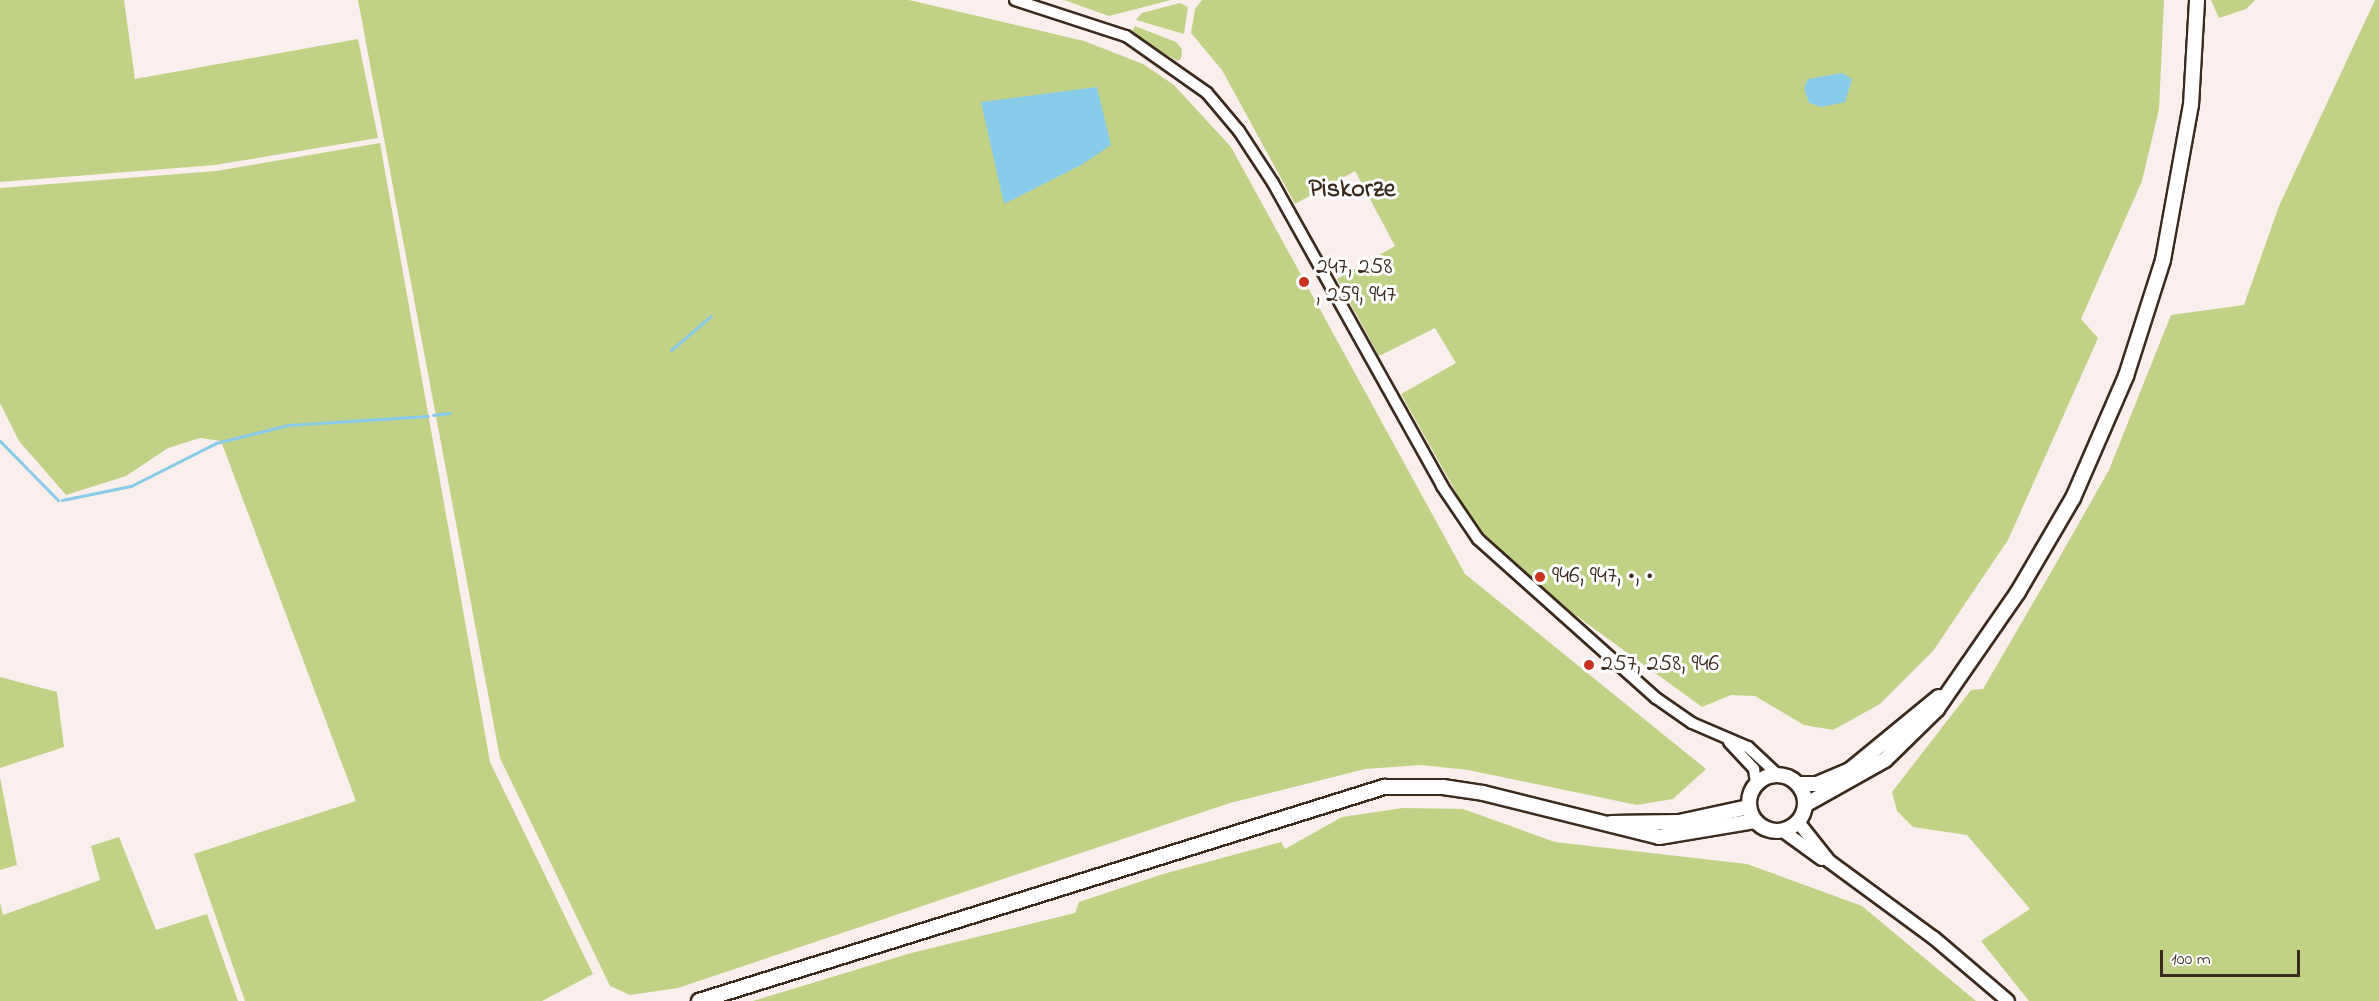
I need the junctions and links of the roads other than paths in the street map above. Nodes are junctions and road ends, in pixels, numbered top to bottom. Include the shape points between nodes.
1 (1015, 0) edge
2 (2197, 0) edge
3 (1948, 690) junction
4 (1729, 741) junction
5 (1778, 775) junction
6 (1756, 784) junction
7 (1798, 784) junction
8 (1805, 805) junction
9 (1749, 807) junction
10 (1755, 821) junction
11 (1798, 822) junction
12 (1596, 823) junction
13 (1783, 831) junction
14 (1829, 861) junction
15 (699, 1001) edge
16 (2008, 1001) edge

1 - 4 street via 1126,36 1189,76 1213,100 1273,183 1442,486 1478,540 1656,698
2 - 3 main road via 2182,174 2161,270 2127,376 2051,540
3 - 7 main road via 1850,770 1817,784
3 - 8 main road via 1921,729 1885,760
4 - 5 street via 1748,747
4 - 6 street via 1754,769
5 - 6 main road
5 - 7 main road
6 - 9 main road
7 - 8 main road
8 - 11 main road
9 - 10 main road
9 - 12 main road via 1679,822
10 - 12 main road via 1672,837 1640,836
10 - 13 main road via 1768,830
11 - 13 main road
11 - 14 main road
12 - 15 main road via 1483,793 1443,787 1384,787
13 - 14 main road via 1806,851
14 - 16 main road via 1934,938

